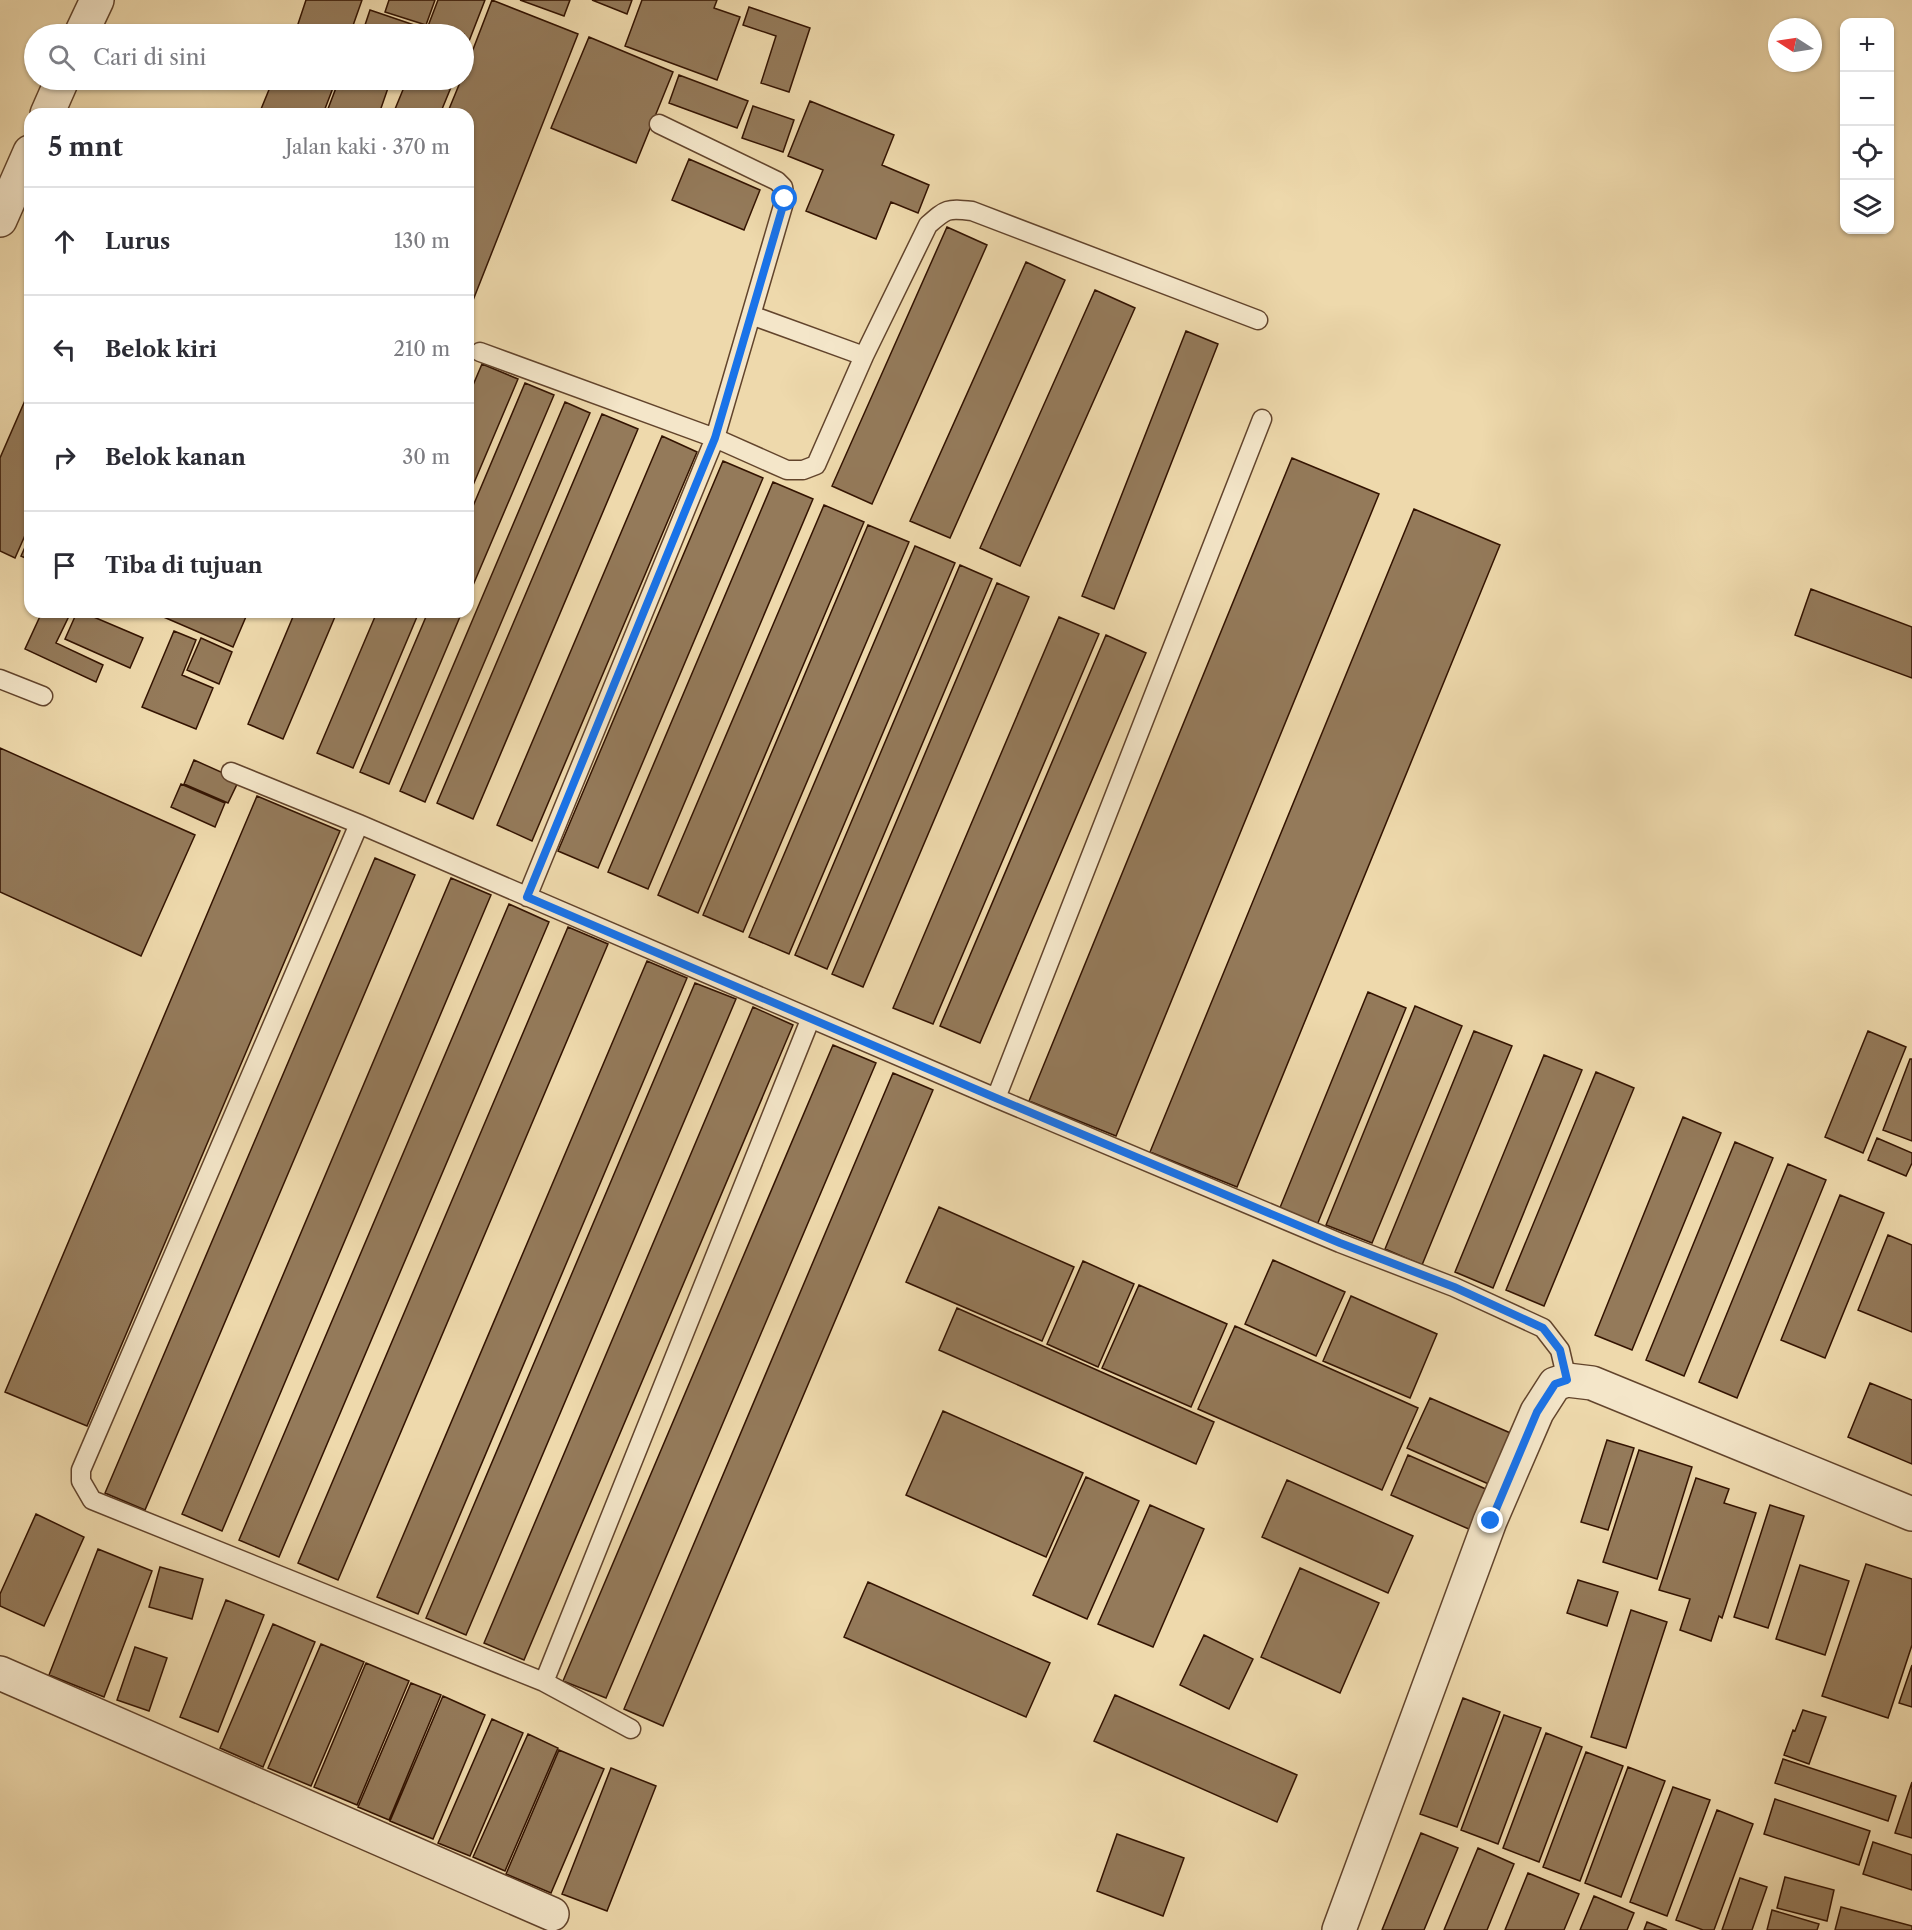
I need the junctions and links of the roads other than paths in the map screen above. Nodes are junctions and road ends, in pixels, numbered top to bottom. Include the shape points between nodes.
1 (97, 0) edge
2 (86, 24) edge
3 (57, 90) edge
4 (49, 108) edge
5 (659, 124) dead end
6 (24, 166) edge
7 (0, 220) edge
8 (751, 315) junction
9 (1258, 320) dead end
10 (480, 352) dead end
11 (864, 356) junction
12 (1262, 419) dead end
13 (715, 438) junction
14 (0, 679) edge
15 (43, 696) dead end
16 (231, 772) dead end
17 (359, 824) junction
18 (527, 897) junction
19 (810, 1020) junction
20 (996, 1098) junction
21 (1567, 1380) junction
22 (1912, 1514) edge
23 (0, 1673) edge
24 (544, 1682) junction
25 (631, 1729) dead end
26 (552, 1914) dead end
27 (1339, 1930) edge

1 - 2 street
3 - 4 street
5 - 8 lane via 777,181 783,188 785,199
6 - 7 street
8 - 11 lane
8 - 13 lane
9 - 11 lane via 972,211 944,210 928,225
10 - 13 lane
11 - 13 lane via 816,465 787,470
12 - 20 lane
13 - 18 lane
14 - 15 lane
16 - 17 lane
17 - 18 lane
17 - 24 lane via 81,1470 81,1481 92,1500
18 - 19 lane
19 - 20 lane
19 - 24 lane
20 - 21 lane via 1454,1287 1543,1328 1560,1350
21 - 22 street via 1592,1383
21 - 27 street via 1555,1384 1537,1412 1491,1521
23 - 26 street
24 - 25 lane

